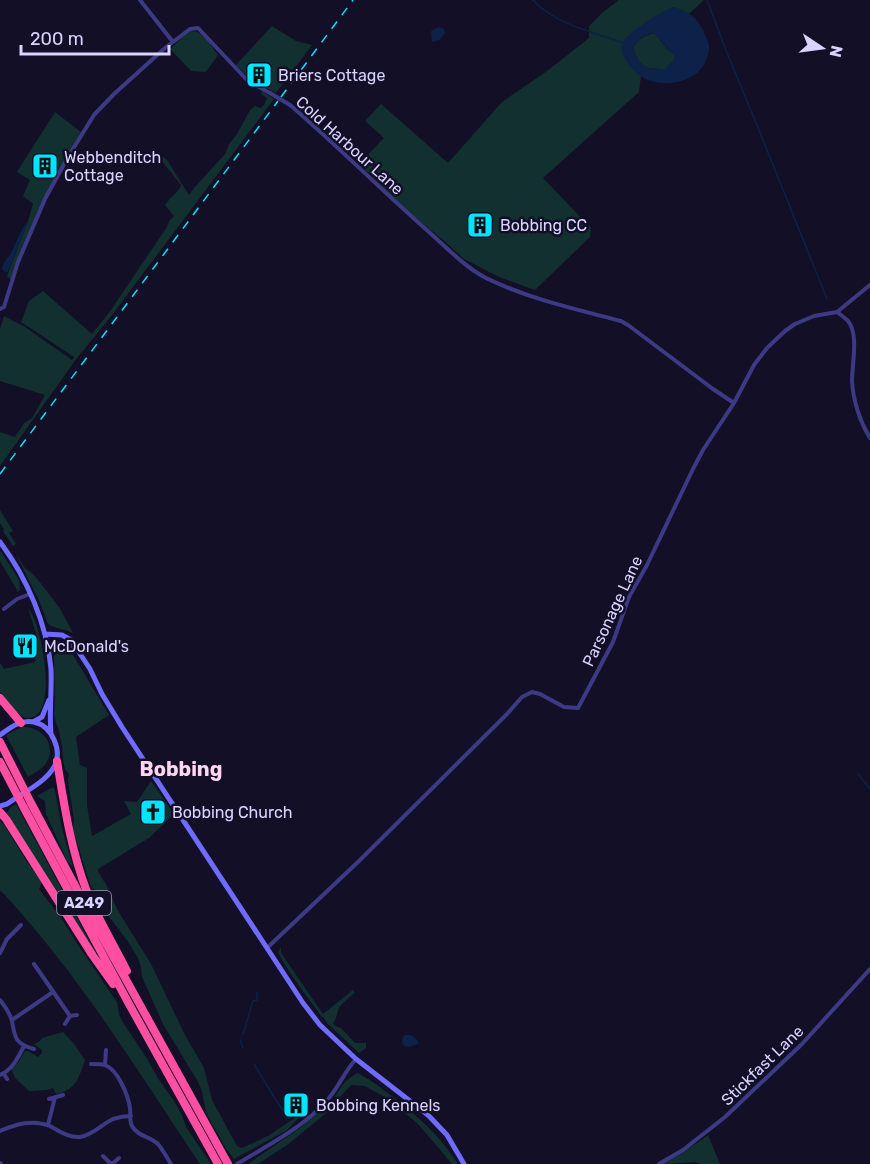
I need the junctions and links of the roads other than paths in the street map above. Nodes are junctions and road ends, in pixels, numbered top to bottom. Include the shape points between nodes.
1 (140, 0) edge
2 (173, 42) junction
3 (870, 285) edge
4 (2, 308) edge
5 (837, 312) junction
6 (734, 403) junction
7 (870, 438) edge
8 (0, 542) edge
9 (30, 594) junction
10 (3, 609) dead end
11 (45, 634) junction
12 (76, 648) junction
13 (49, 650) junction
14 (51, 694) junction
15 (0, 698) edge
16 (33, 722) junction
17 (21, 723) junction
18 (51, 734) junction
19 (0, 735) edge
20 (0, 742) edge
21 (57, 761) junction
22 (0, 762) edge
23 (28, 805) junction
24 (0, 806) edge
25 (0, 812) edge
26 (21, 925) dead end
27 (267, 948) junction
28 (0, 953) edge
29 (34, 964) dead end
30 (870, 969) edge
31 (53, 992) junction
32 (0, 999) edge
33 (139, 1003) junction
34 (129, 1004) junction
35 (77, 1015) dead end
36 (70, 1016) junction
37 (12, 1020) junction
38 (65, 1024) dead end
39 (24, 1046) junction
40 (34, 1049) dead end
41 (106, 1050) dead end
42 (356, 1059) junction
43 (91, 1064) dead end
44 (105, 1065) junction
45 (2, 1074) edge
46 (7, 1079) dead end
47 (63, 1095) dead end
48 (55, 1097) junction
49 (49, 1099) dead end
50 (131, 1116) junction
51 (48, 1125) junction
52 (0, 1131) edge
53 (104, 1156) dead end
54 (119, 1158) dead end
55 (111, 1164) edge
56 (170, 1164) edge
57 (218, 1164) edge
58 (228, 1164) edge
59 (237, 1164) edge
60 (465, 1164) edge
61 (659, 1164) edge

1 - 2 street
2 - 4 street, Cold Harbour Lane via 140,69 89,122 45,199
2 - 6 street, Cold Harbour Lane, bridge via 190,28 198,28 248,81 290,105 462,262 484,277 537,299 621,321
3 - 5 street
5 - 6 street, Parsonage Lane via 814,316 785,331 754,365
5 - 7 street via 850,322 855,337 854,397
6 - 27 street, Parsonage Lane via 693,469 578,708 564,707 532,692 522,697
8 - 9 street
9 - 10 street
9 - 11 street
11 - 12 street via 67,637
11 - 13 street
12 - 13 street via 63,645
12 - 27 street via 122,728
13 - 14 street
14 - 16 street via 42,717
14 - 18 street
15 - 17 highway
16 - 17 street
16 - 18 street
17 - 19 street
18 - 21 street via 57,747
20 - 23 highway, A249, bridge
21 - 24 street via 46,777
21 - 33 highway via 64,811 84,882 133,982
22 - 23 highway, A249, bridge
23 - 33 highway, A249
23 - 34 highway, A249
25 - 34 highway via 93,956
26 - 28 street
27 - 42 street via 303,1003
29 - 31 street
30 - 61 street, Stickfast Lane via 802,1044 725,1117
31 - 36 street
31 - 37 street
32 - 37 street
33 - 58 highway, A249
34 - 57 highway, A249
35 - 36 street
36 - 38 street
37 - 39 street via 15,1036
39 - 40 street
39 - 45 street via 14,1065
41 - 44 street
42 - 59 street via 329,1099 314,1113
42 - 60 street via 428,1115 447,1135
43 - 44 street
44 - 50 street via 123,1088
45 - 46 street
47 - 48 street
48 - 49 street
48 - 51 street
50 - 51 street via 111,1120 80,1137
50 - 56 street via 133,1128 159,1145
51 - 52 street via 29,1122
53 - 55 street
54 - 55 street

